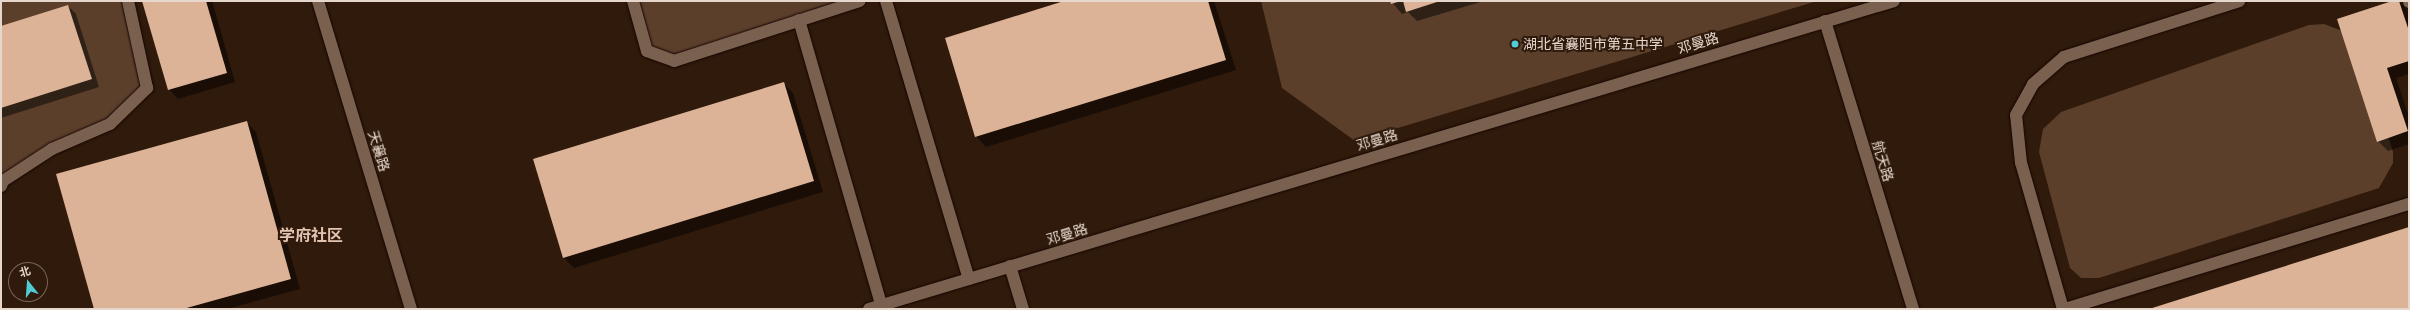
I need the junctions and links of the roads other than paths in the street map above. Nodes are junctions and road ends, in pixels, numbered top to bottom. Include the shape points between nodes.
1 (128, 1) edge
2 (318, 1) edge
3 (633, 1) edge
4 (860, 1) edge
5 (886, 1) edge
6 (1894, 1) edge
7 (2239, 1) edge
8 (799, 20) junction
9 (1825, 21) junction
10 (1, 186) edge
11 (2409, 204) edge
12 (1010, 266) junction
13 (969, 279) junction
14 (881, 305) junction
15 (411, 309) edge
16 (869, 309) edge
17 (1023, 309) edge
18 (1913, 309) edge
19 (2064, 309) edge

1 - 10 street via 147,88 110,124 52,149 3,180
2 - 15 street, 天襄路
3 - 8 street via 647,51 674,61
4 - 8 street
5 - 13 street
6 - 9 street, 邓曼路
7 - 19 street via 2064,57 2034,84 2016,115 2021,163
8 - 14 street
9 - 12 street, 邓曼路
9 - 18 street, 航天路
11 - 19 street
12 - 13 street, 邓曼路
12 - 17 street
13 - 14 street, 邓曼路
14 - 16 street, 邓曼路

